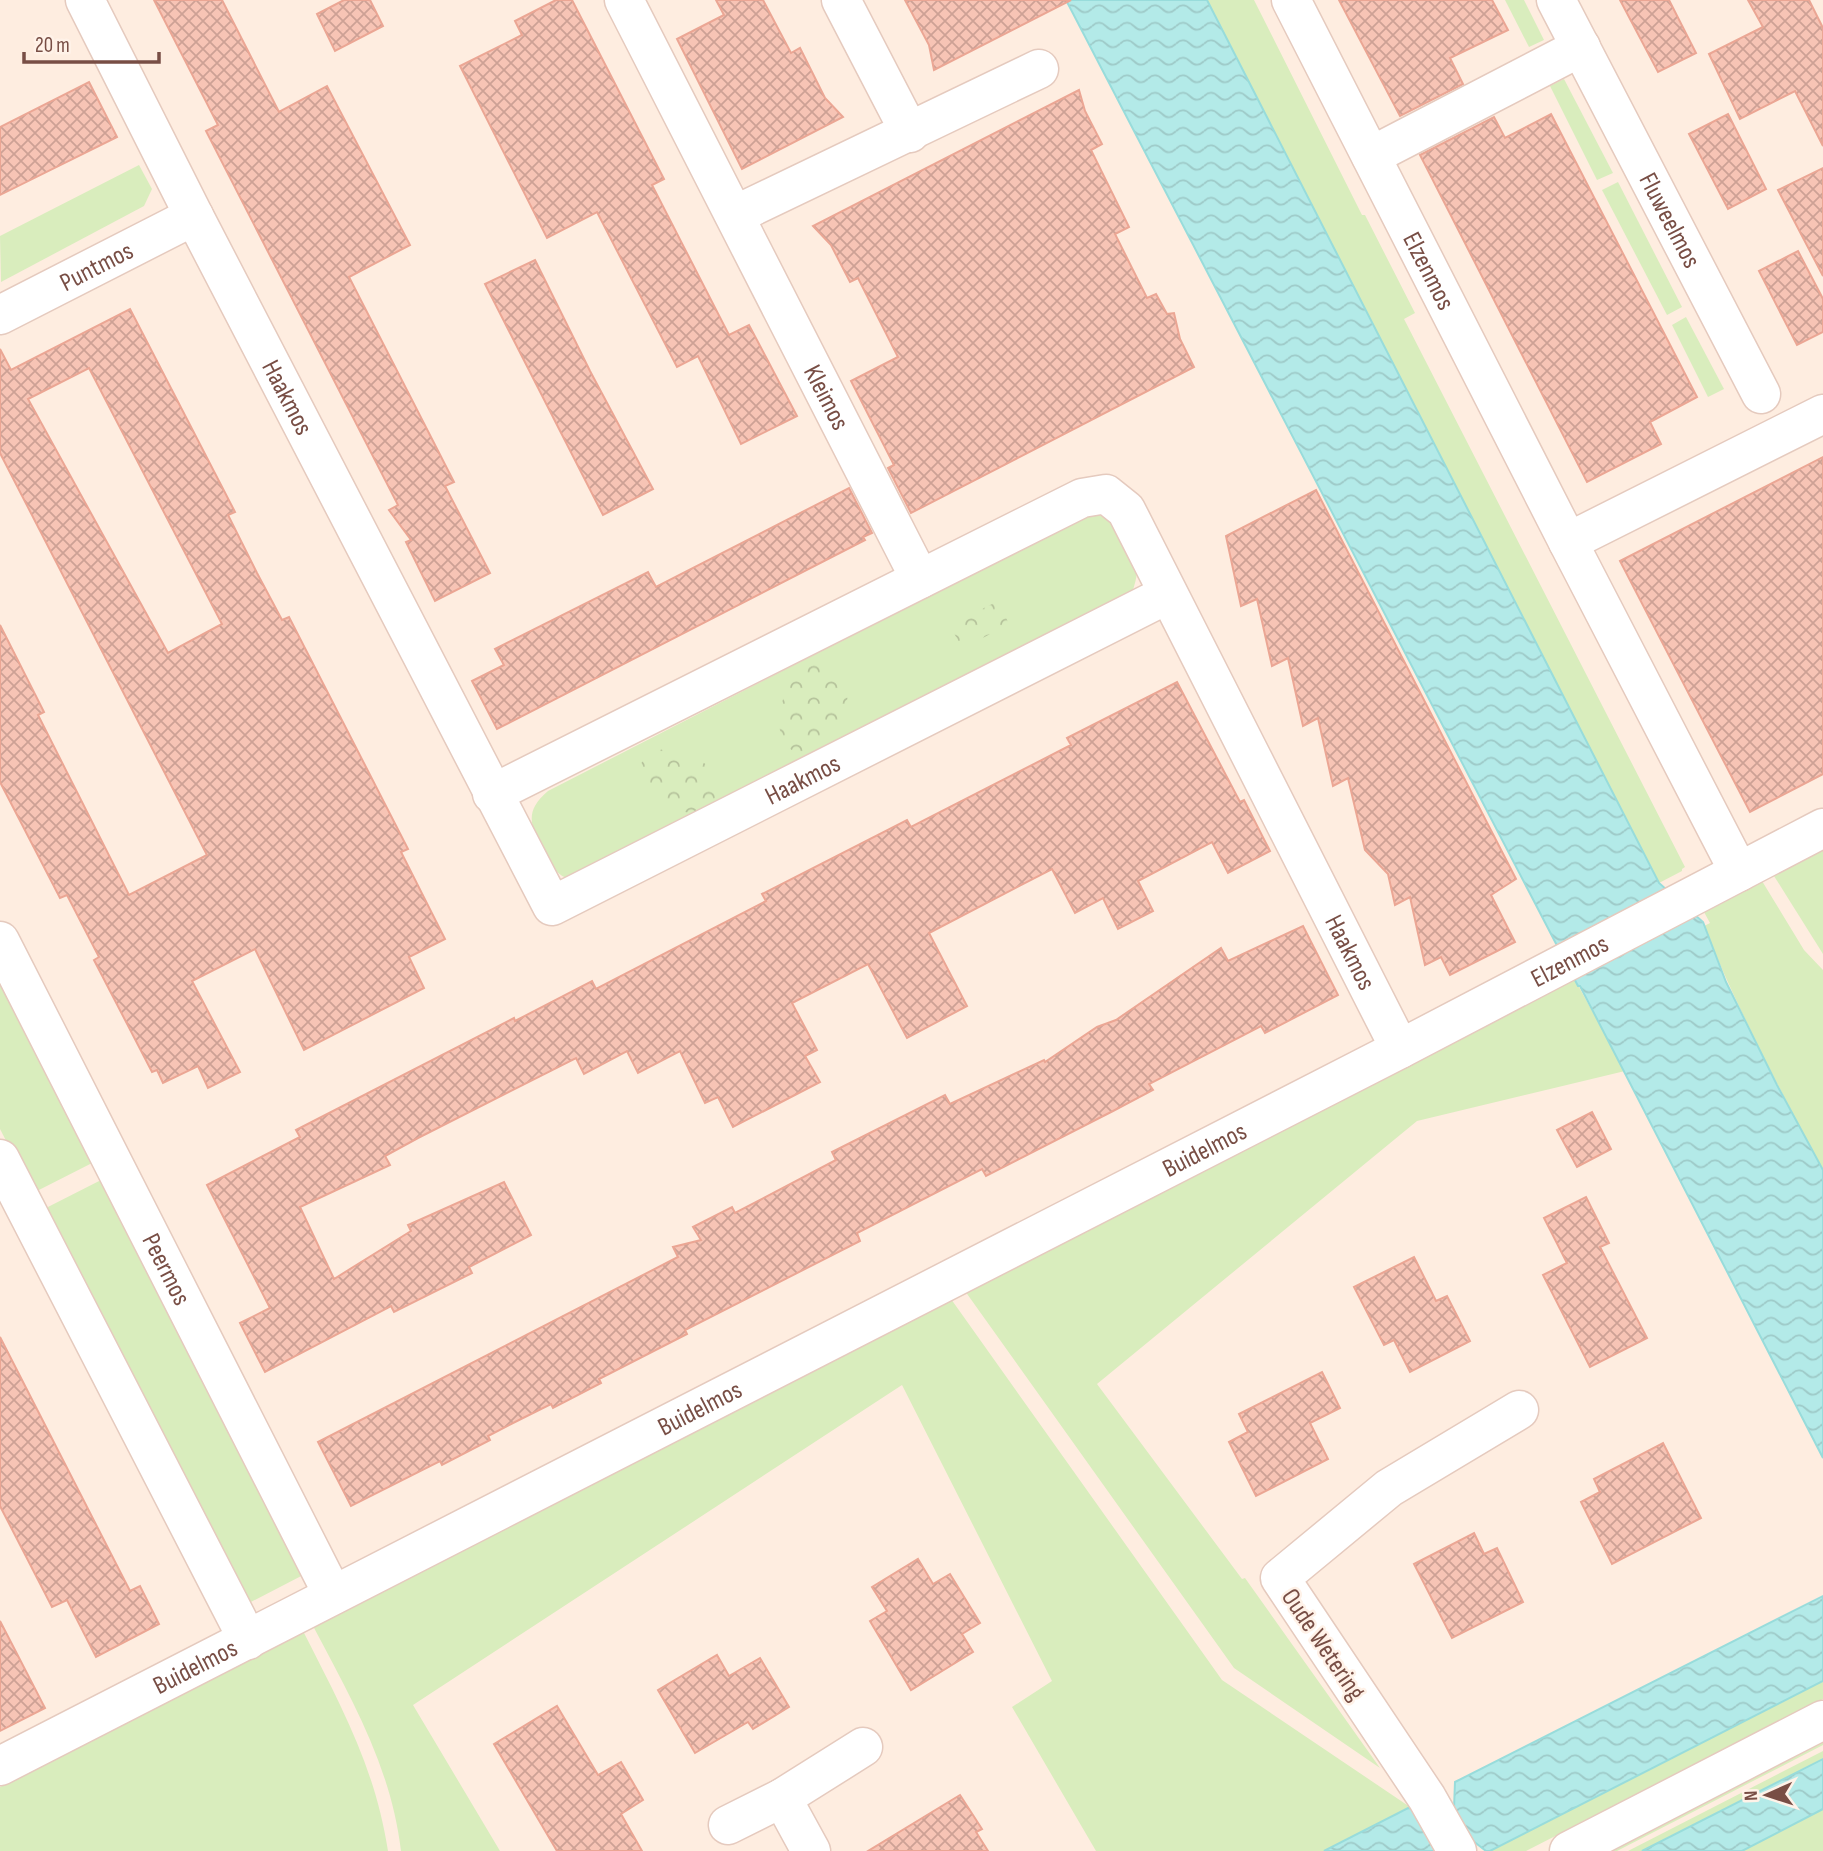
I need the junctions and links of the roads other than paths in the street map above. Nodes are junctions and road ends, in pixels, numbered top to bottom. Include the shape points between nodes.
1 (85, 0) edge
2 (624, 0) edge
3 (841, 0) edge
4 (1291, 0) edge
5 (1556, 0) edge
6 (1581, 47) junction
7 (1039, 69) dead end
8 (910, 133) junction
9 (1371, 156) junction
10 (735, 215) junction
11 (194, 216) junction
12 (0, 315) edge
13 (1760, 394) dead end
14 (1823, 414) edge
15 (1568, 542) junction
16 (920, 579) junction
17 (1168, 594) junction
18 (492, 794) junction
19 (1823, 828) edge
20 (1739, 872) junction
21 (0, 941) edge
22 (1400, 1049) junction
23 (0, 1158) edge
24 (1519, 1410) dead end
25 (333, 1595) junction
26 (248, 1640) junction
27 (1823, 1720) edge
28 (863, 1747) dead end
29 (0, 1766) edge
30 (782, 1798) junction
31 (728, 1825) dead end
32 (811, 1851) edge
33 (1457, 1851) edge
34 (1569, 1851) edge

1 - 11 street, Haakmos
2 - 10 street, Kleimos
3 - 8 street
4 - 9 street, Elzenmos
5 - 6 street, Fluweelmos
6 - 9 street
6 - 13 street, Fluweelmos
7 - 8 street
8 - 10 street
9 - 15 street, Elzenmos
10 - 16 street, Kleimos
11 - 12 street, Puntmos
11 - 18 street, Haakmos
14 - 15 street
15 - 20 street, Elzenmos
16 - 17 street, Haakmos via 1082,498 1106,494 1126,510
16 - 18 street, Haakmos
17 - 18 street, Haakmos via 552,906
17 - 22 street, Haakmos
19 - 20 street, Elzenmos
20 - 22 street, Elzenmos
21 - 25 street, Peermos
22 - 25 street, Buidelmos
23 - 26 street
24 - 33 street, Oude Wetering via 1389,1488 1280,1578 1427,1798
25 - 26 street, Buidelmos
26 - 29 street, Buidelmos
27 - 34 street
28 - 30 street
30 - 31 street
30 - 32 street

